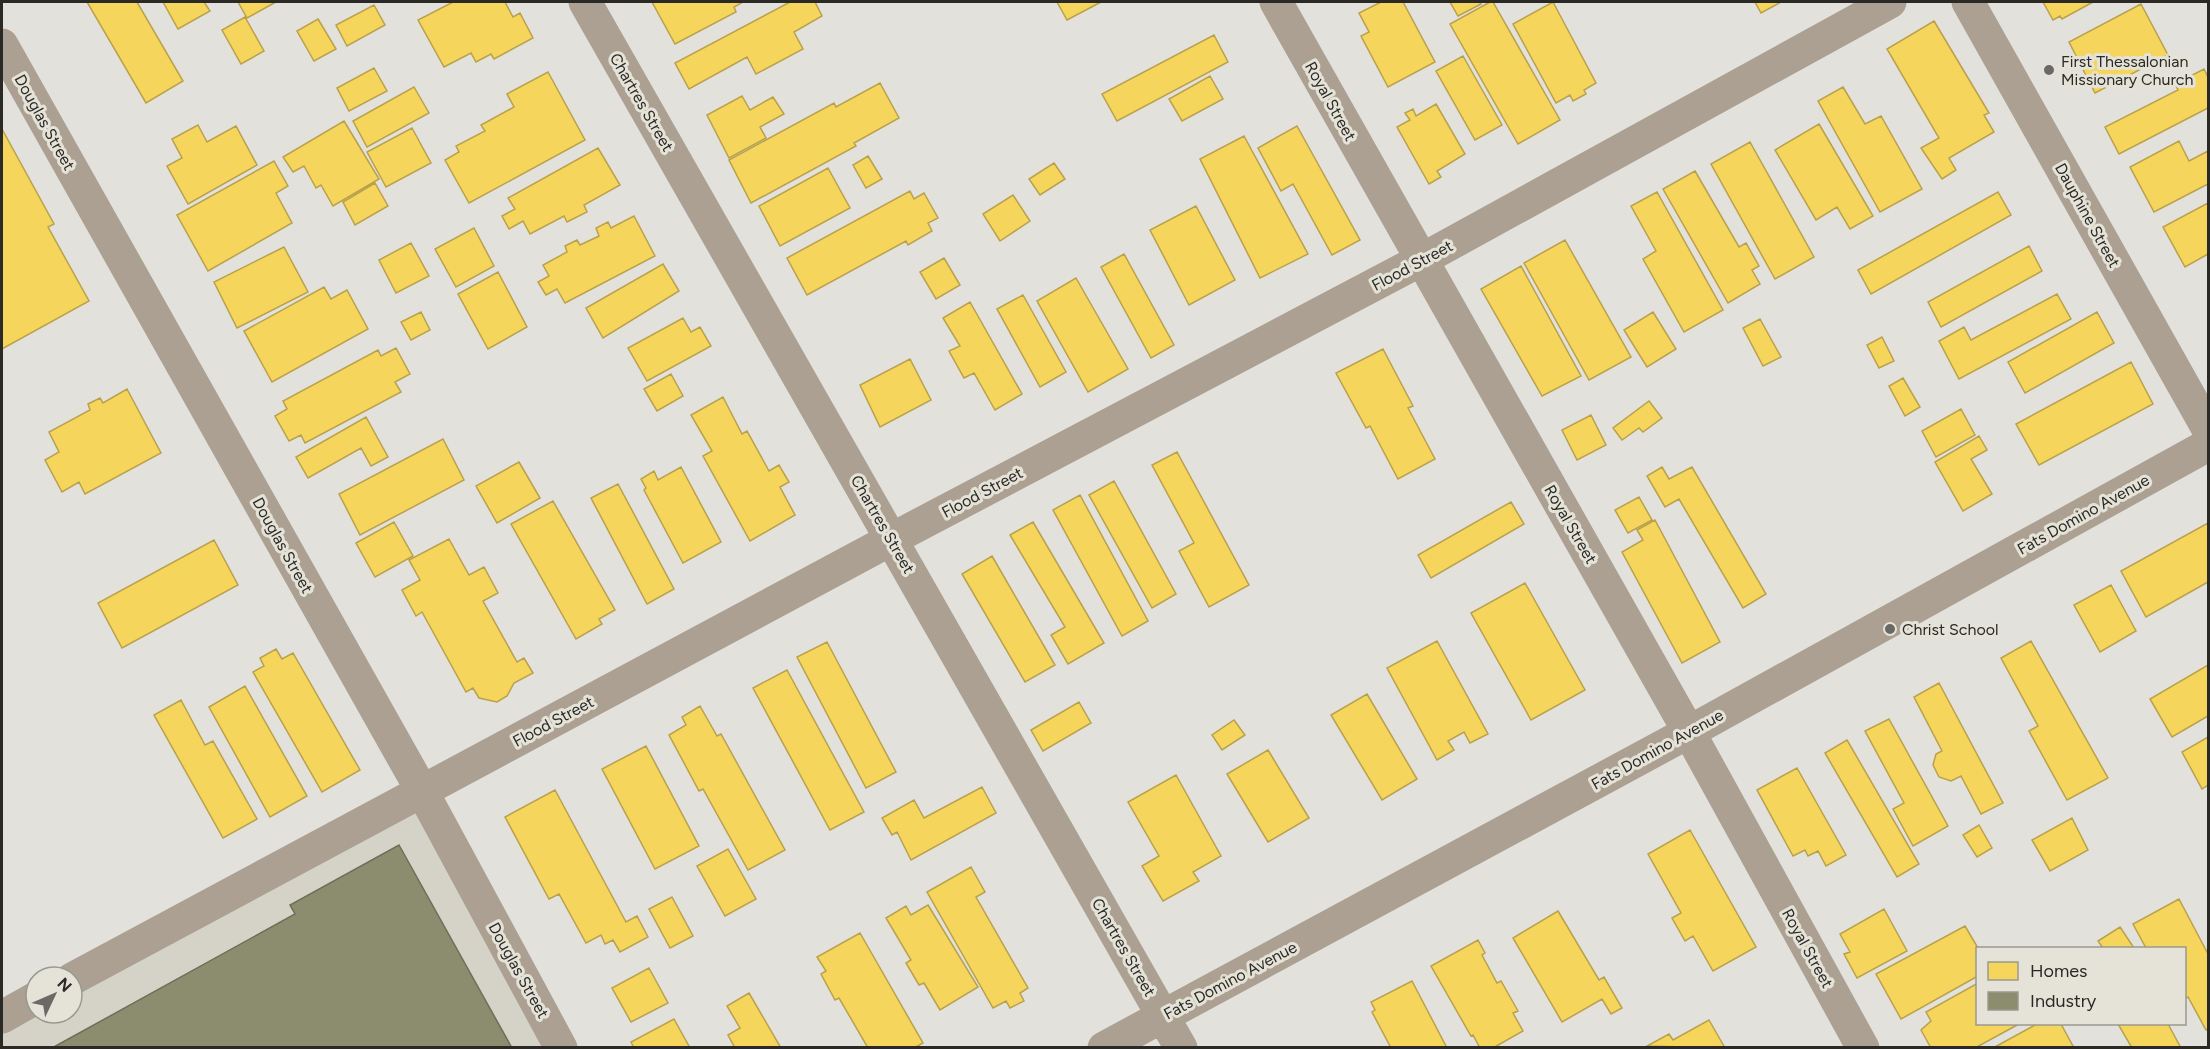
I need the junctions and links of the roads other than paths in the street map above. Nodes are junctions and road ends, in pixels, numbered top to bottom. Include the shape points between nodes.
1 (585, 2) edge
2 (1276, 2) edge
3 (1890, 2) edge
4 (1968, 2) edge
5 (2, 45) edge
6 (1421, 260) junction
7 (2208, 429) edge
8 (2208, 445) edge
9 (892, 539) junction
10 (1689, 732) junction
11 (422, 791) junction
12 (84, 973) edge
13 (24, 1005) edge
14 (1164, 1016) junction
15 (2, 1017) edge
16 (561, 1047) edge
17 (1104, 1047) edge
18 (1181, 1047) edge
19 (1863, 1047) edge

1 - 9 street, Chartres Street
2 - 6 street, Royal Street
3 - 6 street, Flood Street
4 - 7 street, Dauphine Street
5 - 11 street, Douglas Street
6 - 9 street, Flood Street
6 - 10 street, Royal Street
8 - 10 street, Fats Domino Avenue
9 - 11 street, Flood Street
9 - 14 street, Chartres Street
10 - 14 street, Fats Domino Avenue
10 - 19 street, Royal Street
11 - 12 street, Flood Street
11 - 16 street, Douglas Street
13 - 15 street
14 - 17 street, Fats Domino Avenue
14 - 18 street, Chartres Street

